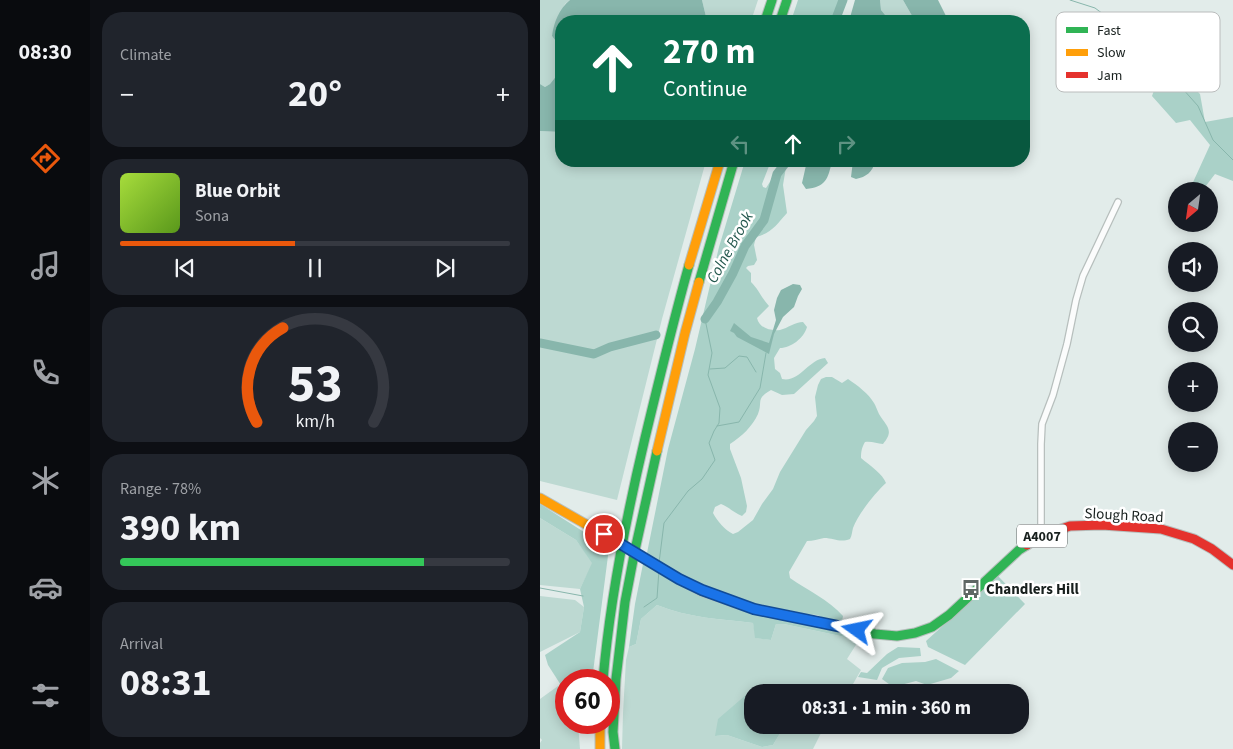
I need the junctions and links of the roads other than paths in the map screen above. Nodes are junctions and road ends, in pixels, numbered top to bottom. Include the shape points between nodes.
1 (772, 0) edge
2 (787, 0) edge
3 (767, 15) edge
4 (782, 15) edge
5 (718, 167) edge
6 (732, 167) edge
7 (1118, 202) dead end
8 (540, 498) edge
9 (1041, 536) junction
10 (1233, 565) edge
11 (604, 669) edge
12 (600, 734) edge
13 (600, 749) edge
14 (615, 749) edge

1 - 3 main road
2 - 4 main road
5 - 11 main road via 674,323 630,503
6 - 14 main road via 685,333 635,550 616,679
7 - 9 street via 1083,276 1067,344 1042,424
8 - 9 main road, Slough Road / A4007, bridge via 702,590 754,609 898,636 932,627 1019,550
9 - 10 main road, Slough Road / A4007 via 1070,526 1161,529 1194,539
12 - 13 main road

